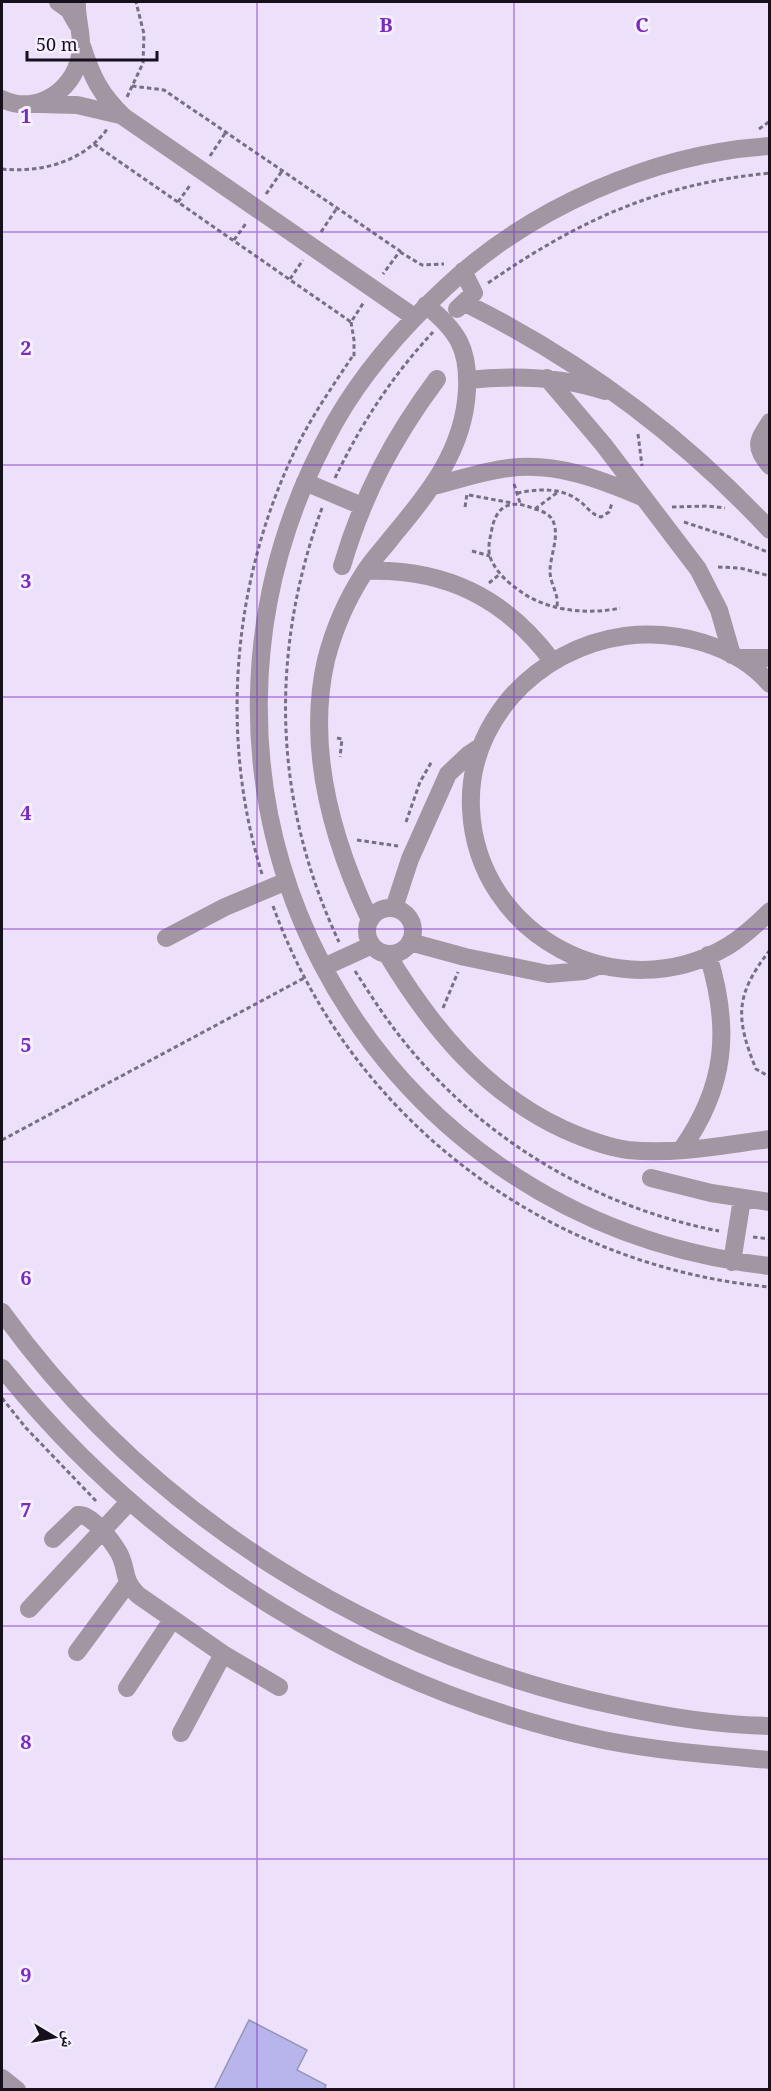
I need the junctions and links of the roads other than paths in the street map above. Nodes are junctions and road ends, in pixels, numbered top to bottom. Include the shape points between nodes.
1 (58, 2) edge
2 (77, 2) edge
3 (78, 26) junction
4 (82, 46) junction
5 (2, 99) edge
6 (30, 104) junction
7 (121, 114) junction
8 (2, 115) edge
9 (770, 146) edge
10 (463, 271) junction
11 (470, 298) junction
12 (420, 311) junction
13 (444, 319) junction
14 (547, 378) junction
15 (437, 379) dead end
16 (467, 380) junction
17 (623, 399) junction
18 (770, 422) edge
19 (770, 466) edge
20 (305, 482) junction
21 (433, 486) junction
22 (362, 506) junction
23 (651, 507) junction
24 (770, 531) edge
25 (342, 566) dead end
26 (365, 571) junction
27 (735, 656) junction
28 (770, 658) edge
29 (553, 662) junction
30 (770, 684) edge
31 (480, 747) junction
32 (286, 881) junction
33 (394, 908) junction
34 (770, 911) edge
35 (370, 920) junction
36 (165, 938) dead end
37 (410, 942) junction
38 (380, 950) junction
39 (708, 955) junction
40 (601, 965) junction
41 (324, 967) junction
42 (770, 1139) edge
43 (681, 1150) junction
44 (651, 1178) dead end
45 (742, 1199) junction
46 (770, 1202) edge
47 (732, 1262) junction
48 (770, 1266) edge
49 (2, 1312) edge
50 (2, 1368) edge
51 (130, 1501) junction
52 (103, 1524) junction
53 (53, 1539) dead end
54 (128, 1583) junction
55 (26, 1605) dead end
56 (172, 1620) junction
57 (77, 1652) dead end
58 (224, 1654) junction
59 (279, 1687) dead end
60 (127, 1688) dead end
61 (770, 1726) edge
62 (181, 1733) dead end
63 (770, 1760) edge
64 (2, 2078) edge
65 (17, 2090) edge

1 - 3 street via 69,10
2 - 3 street
3 - 4 street
4 - 6 street via 69,83 54,96
4 - 7 street via 95,83
5 - 6 street
6 - 7 street via 77,105
6 - 8 street
7 - 12 street
9 - 10 street via 711,154 615,182 527,224
10 - 11 street
10 - 12 street
11 - 13 street
11 - 17 street
12 - 13 street
12 - 20 street via 372,366 349,400
13 - 16 street via 460,341
14 - 16 street
14 - 17 street via 596,388
14 - 23 street
15 - 22 street via 394,440
16 - 21 street via 459,436
17 - 24 street via 691,453
18 - 19 street via 758,448
20 - 22 street
20 - 32 street via 284,538 268,601 260,669 259,737 267,804
21 - 23 street via 491,471 535,466 599,479
21 - 26 street
22 - 25 street
23 - 27 street via 698,569 719,610
26 - 29 street via 422,574 476,593 519,623
26 - 35 street via 336,628 321,691 319,723 321,755 337,837
27 - 28 street
27 - 29 street via 696,640 643,634 590,644
27 - 30 street
29 - 31 street via 534,675 502,708
31 - 33 street via 448,774 414,849
31 - 40 street via 470,797 473,831 486,872 498,894 532,932 561,950
32 - 36 street
32 - 41 street
33 - 35 street via 380,910
33 - 37 street via 411,921
34 - 39 street via 744,935
35 - 38 street via 368,937
37 - 38 street via 396,953
37 - 40 street via 548,974 584,971
38 - 41 street
38 - 43 street via 469,1064 508,1097 584,1138 626,1150
39 - 40 street via 655,969
39 - 43 street via 722,1018 721,1050 711,1095
41 - 47 street via 376,1049 447,1126 487,1159 530,1188 614,1228
42 - 43 street
44 - 45 street
45 - 46 street
45 - 47 street
47 - 48 street
49 - 61 street via 72,1399 154,1478 211,1524 315,1592 407,1639 521,1682 639,1711
50 - 51 street via 58,1432
51 - 52 street
51 - 63 street via 210,1565 265,1601 360,1655 454,1696 603,1740
52 - 53 street via 78,1515
52 - 54 street via 118,1551
52 - 55 street
54 - 56 street
54 - 57 street
56 - 58 street
56 - 60 street
58 - 59 street
58 - 62 street
64 - 65 street

